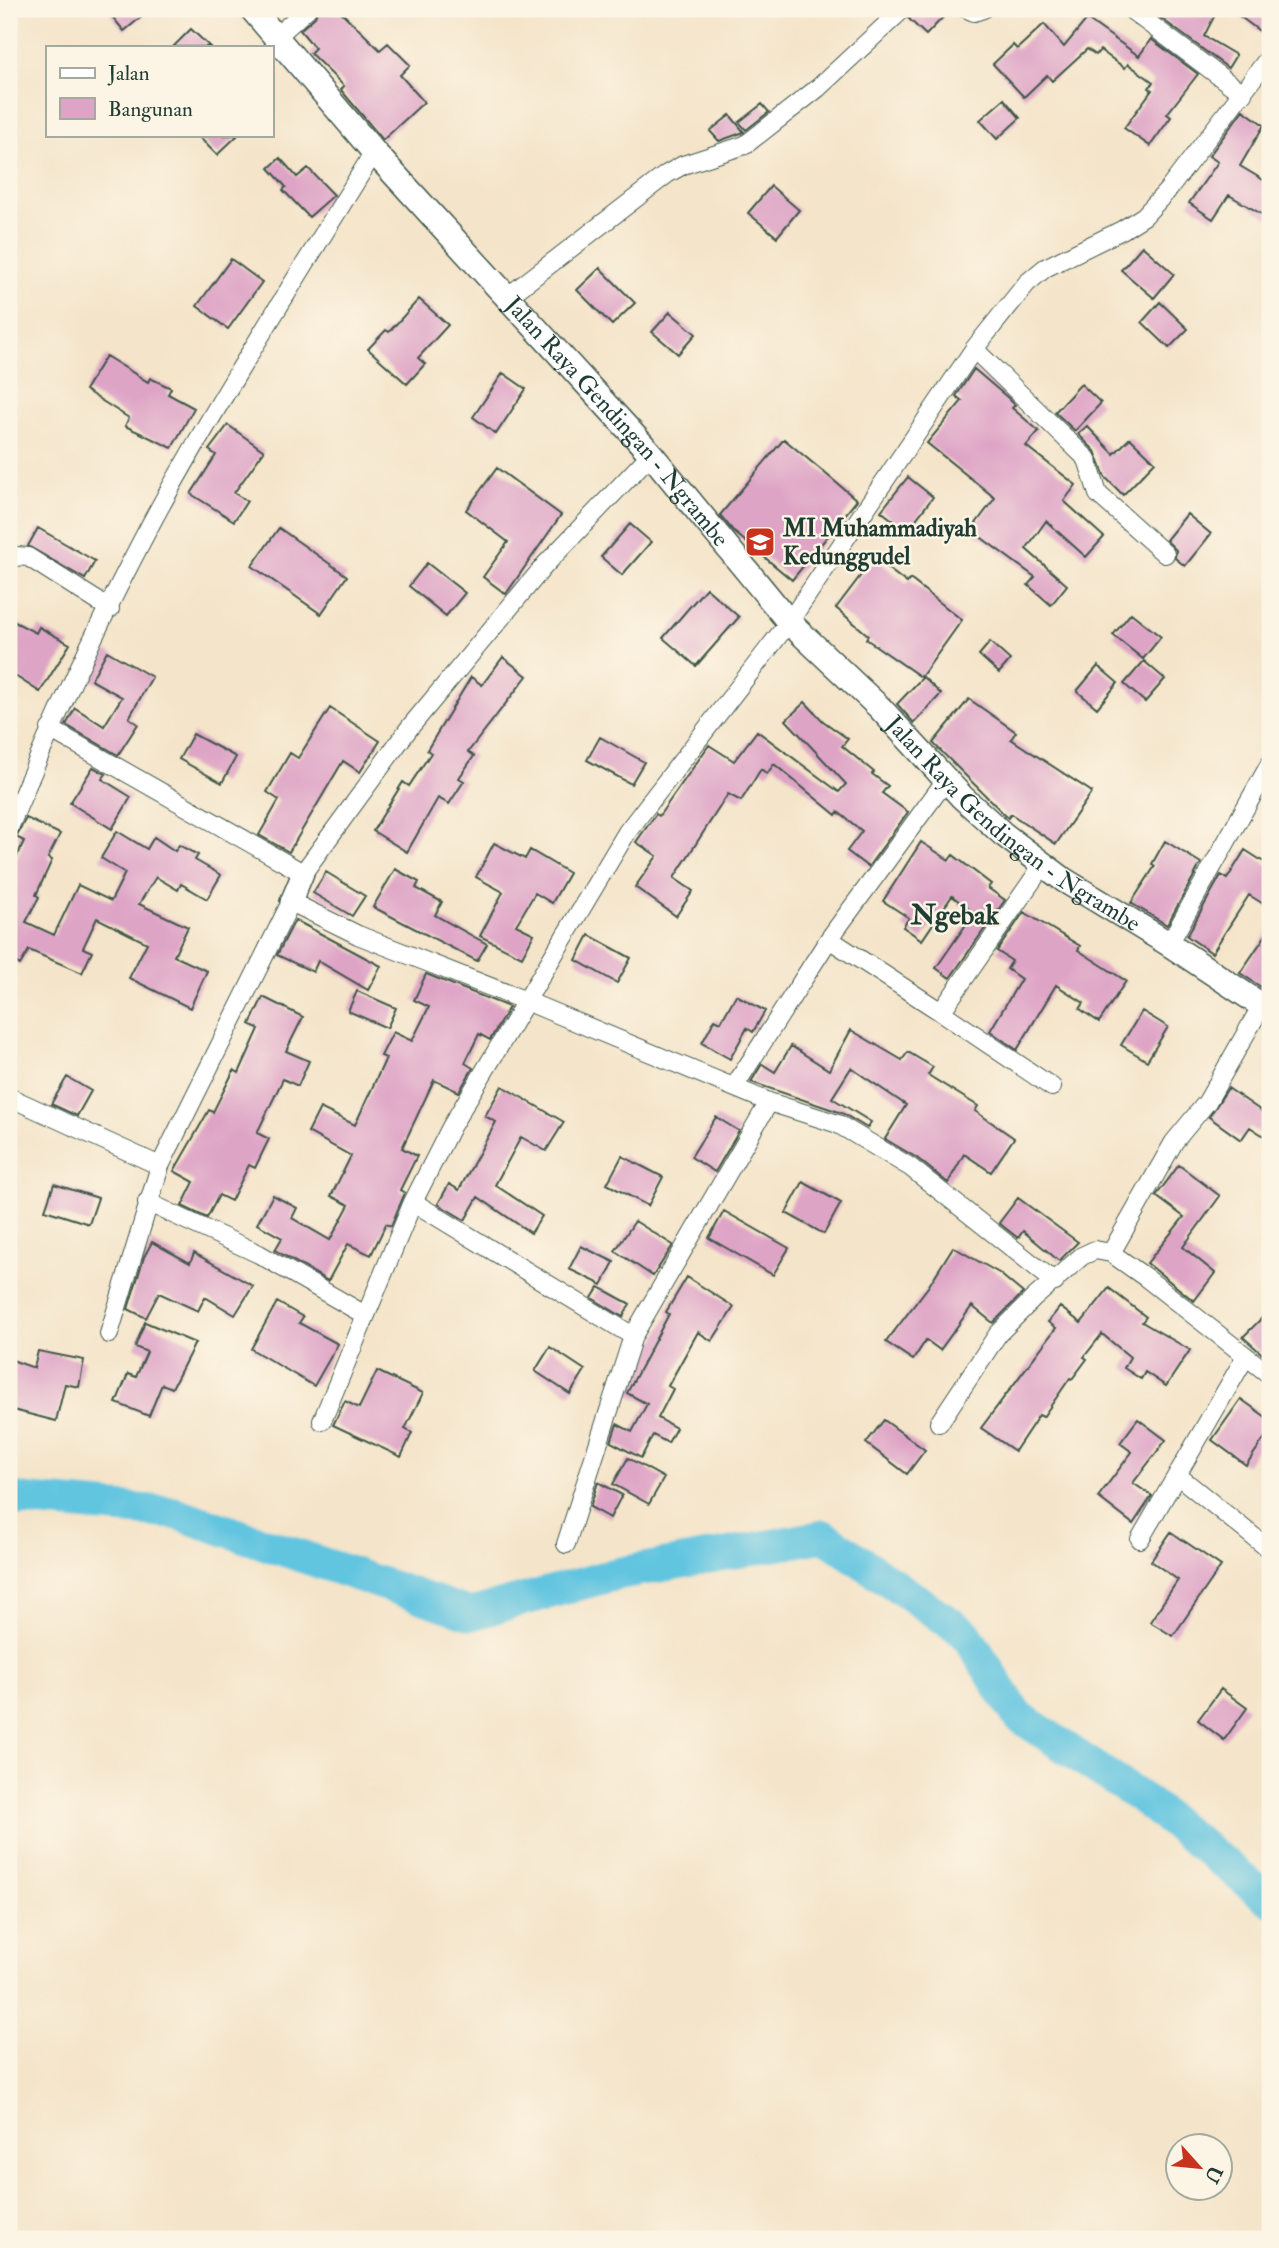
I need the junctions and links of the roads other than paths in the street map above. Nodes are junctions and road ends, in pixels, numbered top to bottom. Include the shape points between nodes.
1 (252, 9) edge
2 (307, 9) edge
3 (903, 9) edge
4 (967, 9) edge
5 (983, 9) edge
6 (1130, 9) edge
7 (1149, 15) edge
8 (276, 37) junction
9 (1270, 56) edge
10 (1243, 94) junction
11 (374, 152) junction
12 (506, 298) junction
13 (974, 349) junction
14 (651, 454) junction
15 (1165, 554) dead end
16 (9, 561) edge
17 (110, 609) junction
18 (789, 622) junction
19 (50, 729) junction
20 (1270, 764) edge
21 (946, 780) junction
22 (9, 828) edge
23 (1043, 865) junction
24 (303, 873) junction
25 (291, 902) junction
26 (829, 939) junction
27 (1169, 944) junction
28 (526, 1001) junction
29 (1266, 1008) edge
30 (941, 1012) junction
31 (734, 1087) junction
32 (1052, 1087) dead end
33 (9, 1097) edge
34 (769, 1102) junction
35 (160, 1166) junction
36 (147, 1202) junction
37 (413, 1202) junction
38 (1111, 1253) junction
39 (1055, 1282) junction
40 (365, 1315) junction
41 (109, 1334) dead end
42 (633, 1336) junction
43 (1246, 1356) junction
44 (1270, 1375) edge
45 (322, 1421) dead end
46 (939, 1423) dead end
47 (1177, 1475) junction
48 (1140, 1539) dead end
49 (566, 1544) dead end
50 (1270, 1550) edge

1 - 8 main road, Jalan Raya Gendingan - Ngrambe
2 - 8 street
3 - 12 street via 818,88 745,145 667,174
4 - 5 street
6 - 7 street
7 - 10 street
8 - 11 main road, Jalan Raya Gendingan - Ngrambe
9 - 10 street
10 - 13 street via 1143,216 1036,274
11 - 12 main road, Jalan Raya Gendingan - Ngrambe
11 - 17 street via 154,517
12 - 14 main road, Jalan Raya Gendingan - Ngrambe
13 - 15 street via 1087,459 1098,494
13 - 18 street
14 - 18 main road, Jalan Raya Gendingan - Ngrambe
14 - 24 street via 520,595 410,727
16 - 17 street via 28,557
17 - 19 street
18 - 21 main road, Jalan Raya Gendingan - Ngrambe via 880,708
18 - 28 street via 627,832
19 - 22 street
19 - 24 street
20 - 27 street
21 - 23 main road, Jalan Raya Gendingan - Ngrambe
21 - 26 street
23 - 27 main road, Jalan Raya Gendingan - Ngrambe
23 - 30 street
24 - 25 street
25 - 28 street via 358,935
25 - 35 street
26 - 30 street
26 - 31 street
27 - 29 main road, Jalan Raya Gendingan - Ngrambe
28 - 31 street
28 - 37 street via 451,1126
29 - 38 street via 1207,1101 1174,1142
30 - 32 street
31 - 34 street
33 - 35 street
34 - 39 street via 838,1124 910,1167
34 - 42 street
35 - 36 street
36 - 40 street via 259,1254
36 - 41 street
37 - 40 street
37 - 42 street
38 - 39 street via 1105,1249 1090,1252
38 - 43 street
39 - 46 street via 998,1334
40 - 45 street
42 - 49 street
43 - 44 street
43 - 47 street
47 - 48 street
47 - 50 street

